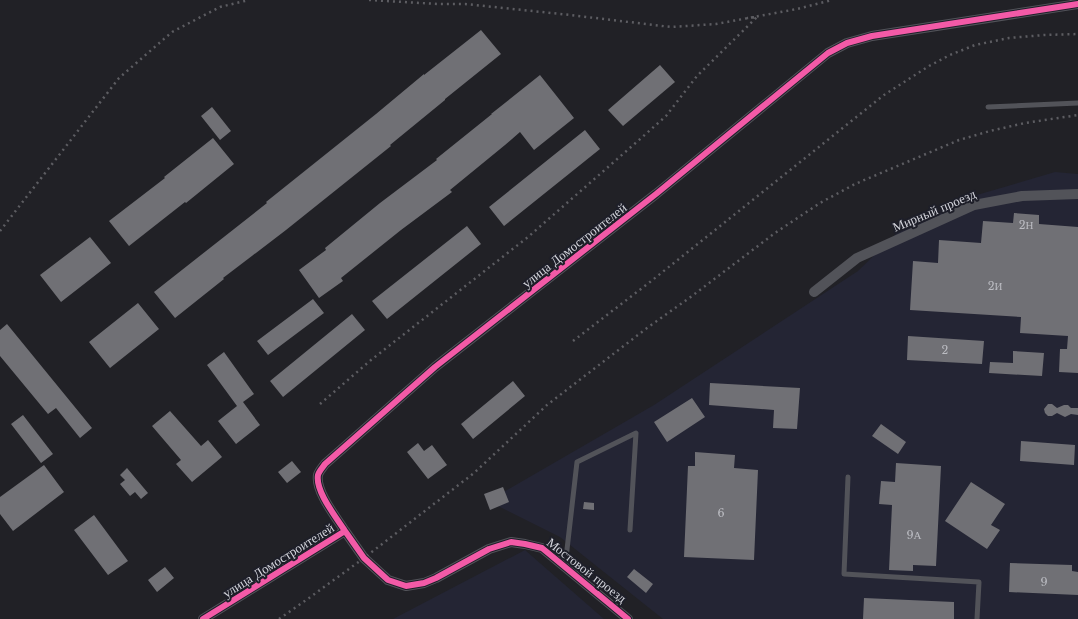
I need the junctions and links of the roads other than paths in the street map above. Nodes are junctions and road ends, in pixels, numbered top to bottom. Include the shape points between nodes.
1 (1075, 6) edge
2 (1078, 103) edge
3 (988, 107) dead end
4 (1078, 194) edge
5 (814, 292) dead end
6 (848, 478) dead end
7 (630, 530) dead end
8 (345, 531) junction
9 (565, 566) junction
10 (203, 619) edge
11 (628, 619) edge
12 (978, 619) edge

1 - 8 street, улица Домостроителей via 872,36 847,43 828,53 656,194 435,367 325,464 318,474 318,483
2 - 3 lane
4 - 5 street, Мирный проезд via 1022,196 974,205 857,258
6 - 12 lane via 844,574 979,582
7 - 9 lane via 636,433 576,462
8 - 9 street, Мостовой проезд via 364,558 388,580 406,586 424,583 489,549 512,542 542,548
8 - 10 street, улица Домостроителей
9 - 11 street, Мостовой проезд

